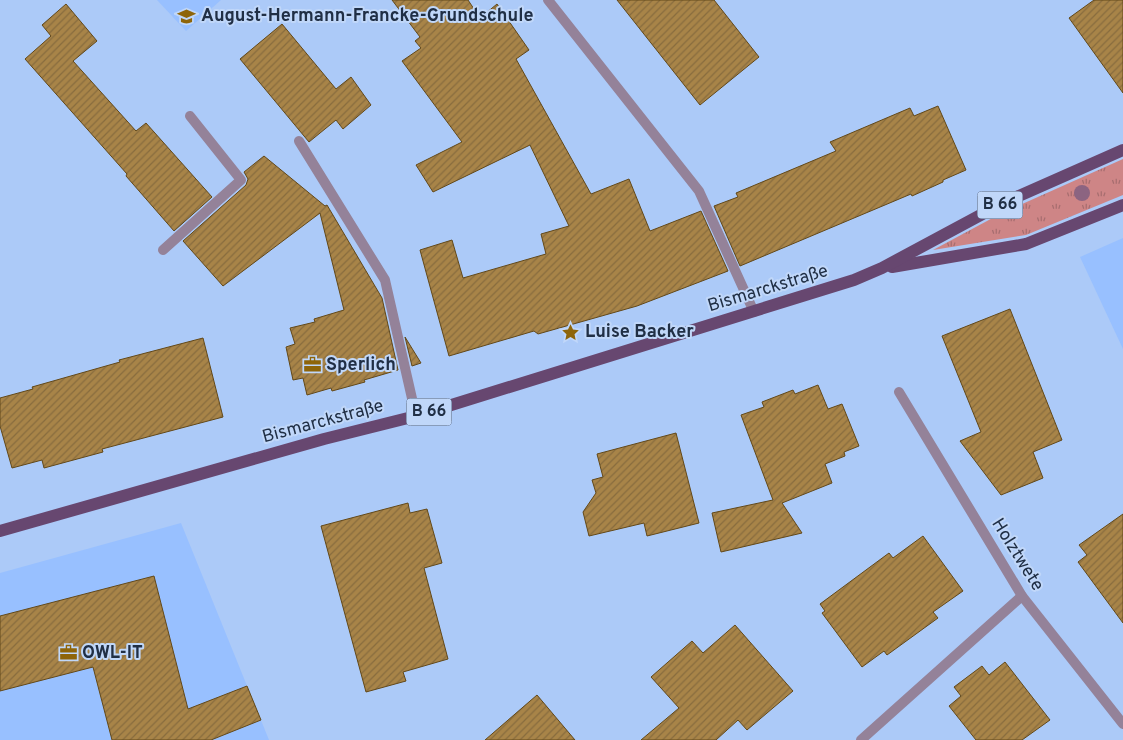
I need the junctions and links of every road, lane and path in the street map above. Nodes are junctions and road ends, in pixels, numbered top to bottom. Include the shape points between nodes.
1 (548, 0) edge
2 (190, 116) dead end
3 (299, 141) dead end
4 (1123, 150) edge
5 (1123, 205) edge
6 (163, 250) dead end
7 (882, 268) junction
8 (754, 312) junction
9 (899, 392) dead end
10 (416, 416) junction
11 (0, 531) edge
12 (1022, 596) junction
13 (1123, 724) edge
14 (861, 740) edge

1 - 8 street via 699,191
2 - 6 street via 241,180
3 - 10 street via 385,280
4 - 7 main road, Bismarckstraße / B 66 via 1004,203
5 - 7 main road, Bismarckstraße / B 66 via 1026,244
7 - 8 main road, Bismarckstraße / B 66
8 - 10 main road, Bismarckstraße / B 66
9 - 12 street, Holztwete
10 - 11 main road, Bismarckstraße / B 66
12 - 13 street, Holztwete
12 - 14 street

